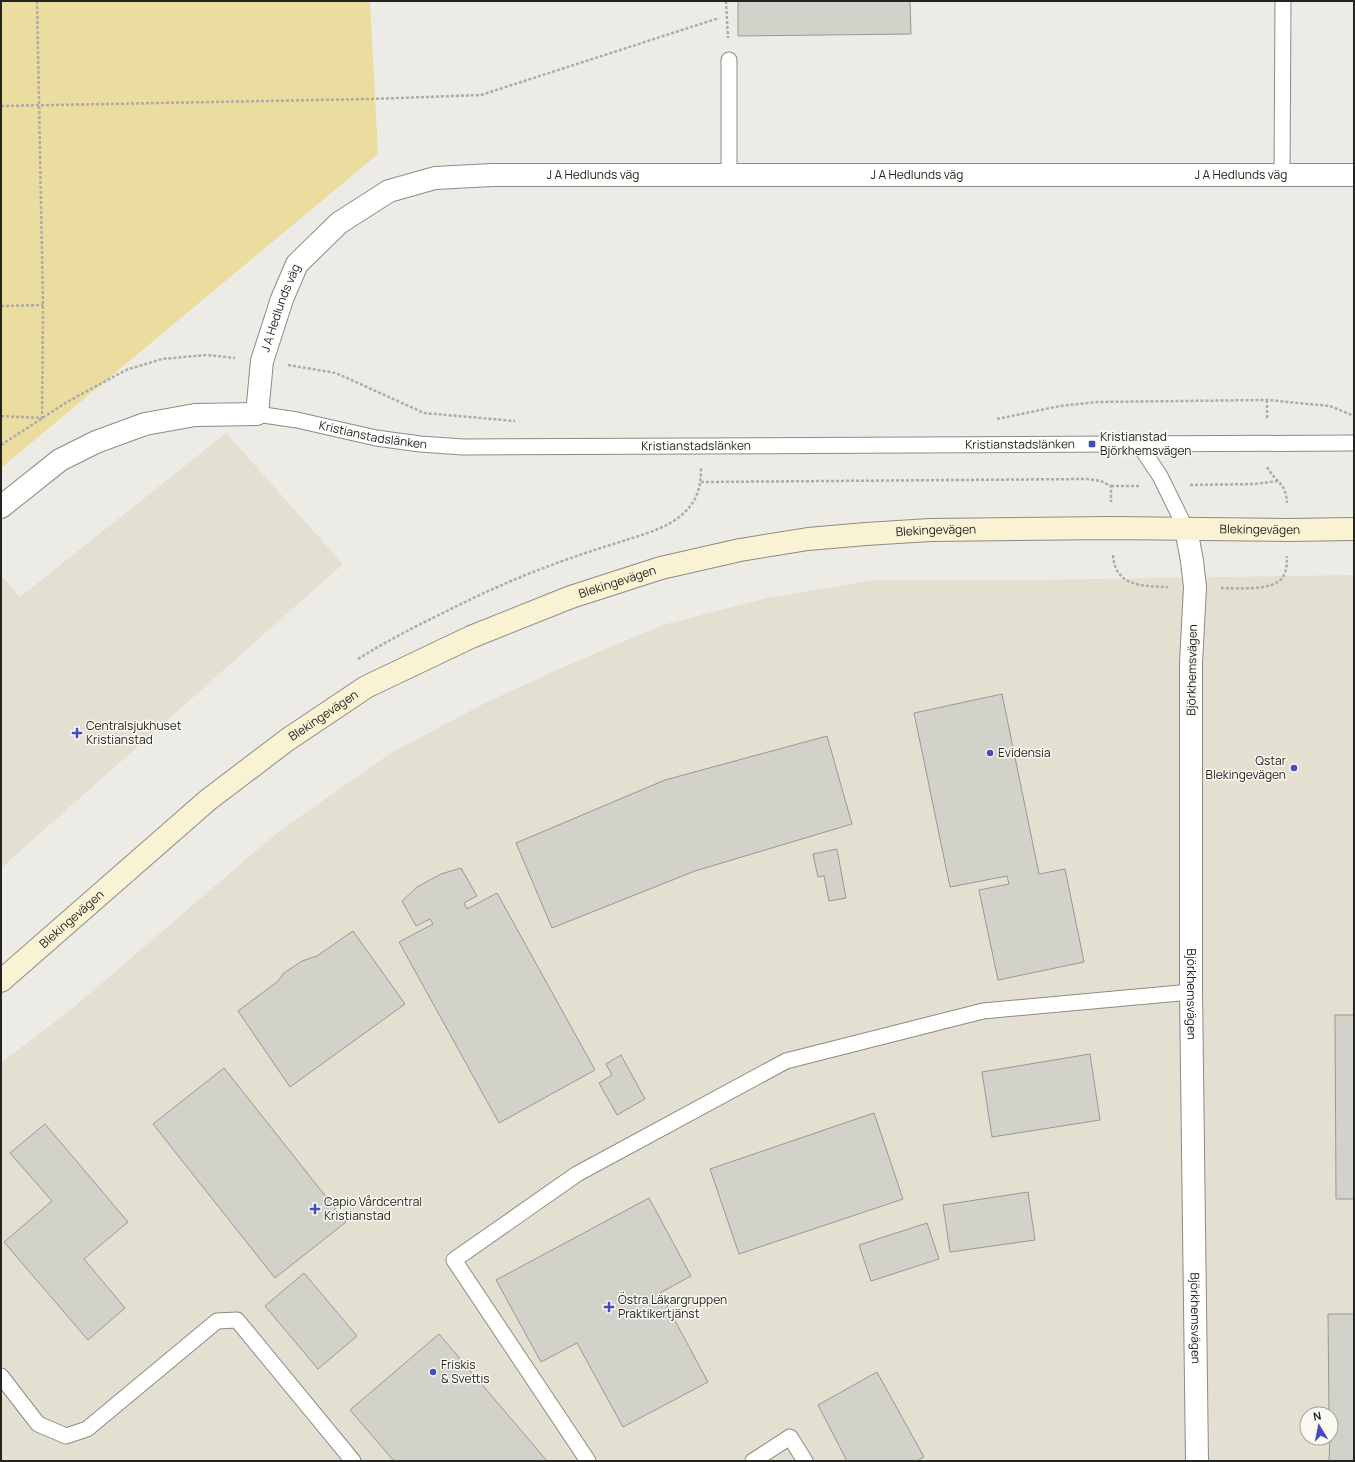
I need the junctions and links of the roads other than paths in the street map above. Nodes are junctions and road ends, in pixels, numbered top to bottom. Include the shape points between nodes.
1 (1283, 1) edge
2 (729, 60) road end
3 (729, 175) junction
4 (1354, 175) edge
5 (1282, 176) junction
6 (257, 414) junction
7 (1138, 443) junction
8 (1354, 443) edge
9 (1, 506) edge
10 (1186, 529) junction
11 (1354, 529) edge
12 (1, 981) edge
13 (1191, 992) junction
14 (1, 1376) edge
15 (353, 1461) edge
16 (588, 1461) edge
17 (753, 1461) edge
18 (805, 1461) edge
19 (1197, 1461) edge

1 - 5 lane
2 - 3 lane
3 - 5 street, J A Hedlunds väg
3 - 6 street, J A Hedlunds väg via 492,175 435,178 389,191 339,223 296,264 262,361
4 - 5 street, J A Hedlunds väg
6 - 7 lane, Kristianstadslänken via 297,420 376,438 463,447
6 - 9 street via 195,415 145,424 96,442 60,460
7 - 8 lane, Kristianstadslänken
7 - 10 lane via 1165,486
10 - 11 main road, Blekingevägen
10 - 12 main road, Blekingevägen via 930,530 808,539 740,550 661,568 571,597 471,637 366,687 287,740 208,800
10 - 13 street, Björkhemsvägen via 1195,587 1191,663
13 - 16 lane via 982,1011 786,1061 577,1174 454,1260
13 - 19 street, Björkhemsvägen
14 - 15 lane via 38,1424 66,1436 87,1429 217,1321 237,1320
17 - 18 lane via 790,1437

